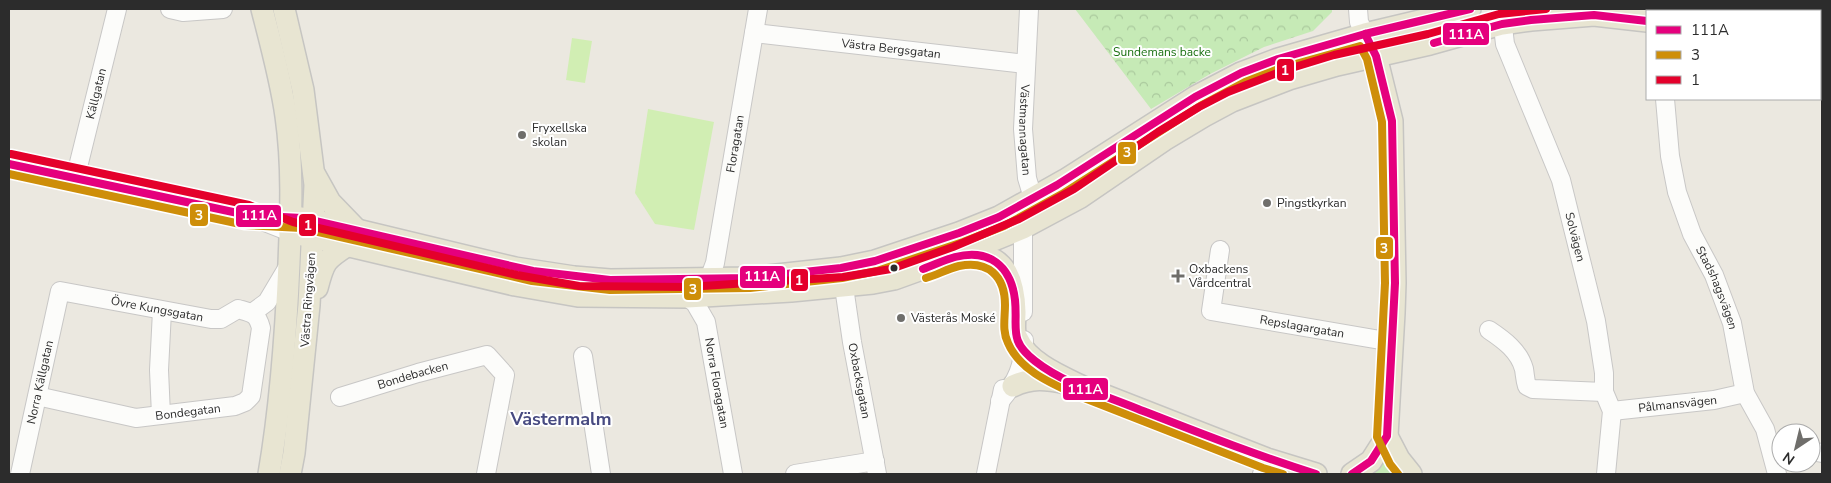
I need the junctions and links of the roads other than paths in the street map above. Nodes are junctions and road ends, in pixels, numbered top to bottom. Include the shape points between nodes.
1 (117, 9) edge
2 (170, 9) edge
3 (223, 9) edge
4 (262, 9) edge
5 (284, 9) edge
6 (758, 9) edge
7 (1029, 9) edge
8 (1358, 9) edge
9 (1470, 9) edge
10 (1501, 16) edge
11 (1646, 21) edge
12 (754, 34) junction
13 (1365, 34) junction
14 (1376, 56) junction
15 (1026, 64) junction
16 (1664, 100) edge
17 (9, 164) edge
18 (314, 172) junction
19 (75, 179) junction
20 (1034, 198) junction
21 (1044, 217) junction
22 (1010, 222) junction
23 (302, 225) junction
24 (353, 238) junction
25 (1220, 250) dead end
26 (957, 256) junction
27 (288, 265) junction
28 (1010, 277) junction
29 (709, 279) junction
30 (844, 287) junction
31 (60, 290) joint
32 (687, 296) junction
33 (309, 305) junction
34 (162, 311) junction
35 (252, 313) junction
36 (1489, 330) dead end
37 (1392, 342) junction
38 (1020, 344) junction
39 (583, 356) dead end
40 (1083, 387) junction
41 (1604, 392) junction
42 (1007, 393) junction
43 (1745, 393) junction
44 (37, 396) junction
45 (340, 397) dead end
46 (1612, 411) junction
47 (161, 415) junction
48 (1388, 436) junction
49 (1265, 467) edge
50 (876, 468) edge
51 (20, 474) edge
52 (269, 474) edge
53 (290, 474) edge
54 (486, 474) edge
55 (601, 474) edge
56 (733, 474) edge
57 (795, 474) edge
58 (986, 474) edge
59 (1316, 474) edge
60 (1352, 474) edge
61 (1411, 474) edge
62 (1606, 474) edge
63 (1777, 474) edge

1 - 19 street, Källgatan
2 - 3 street via 183,12
4 - 23 main road via 278,73 287,131 294,135
5 - 18 main road, Västra Ringvägen via 303,90
6 - 12 street, Floragatan
7 - 15 street, Västmannagatan
8 - 13 street via 1359,22
9 - 13 main road
10 - 11 main road via 1531,20 1594,15
10 - 14 main road via 1430,44
10 - 41 street, Solvägen via 1505,44 1561,180 1596,321
12 - 15 street, Västra Bergsgatan
12 - 29 street, Floragatan via 715,263
13 - 14 main road
13 - 20 main road via 1241,73 1195,97
14 - 21 main road via 1289,79 1232,101 1164,140 1079,198
14 - 37 main road via 1392,121 1395,283
15 - 20 street, Västmannagatan via 1023,129 1027,178
16 - 43 street, Stadshagsvägen via 1676,192 1729,315
17 - 19 street
18 - 23 main road, Västra Ringvägen
18 - 24 main road
19 - 23 street
20 - 21 street, Västmannagatan
20 - 22 main road
21 - 22 main road
22 - 26 main road
22 - 28 main road
22 - 29 main road via 959,233 875,261 841,268
22 - 38 street
23 - 24 main road
23 - 27 main road, Västra Ringvägen
23 - 33 main road, Västra Ringvägen
24 - 29 main road via 566,276 610,280
24 - 32 main road via 515,285 578,296
24 - 33 main road via 323,265 314,300
25 - 37 street, Repslagargatan via 1210,311
26 - 28 main road via 974,254 992,259
26 - 30 main road via 894,279
27 - 35 street via 268,302
27 - 52 main road, Västra Ringvägen via 280,398
28 - 38 main road
30 - 32 main road
30 - 50 street, Oxbacksgatan
31 - 34 street, Övre Kungsgatan
31 - 44 street, Norra Källgatan
32 - 56 street, Norra Floragatan via 706,322
33 - 53 main road, Västra Ringvägen
34 - 35 street, Övre Kungsgatan via 221,320 238,309
34 - 47 street
35 - 47 street, Bondegatan via 261,328 251,396 236,406
36 - 41 street via 1507,341 1515,352 1524,368 1527,386 1533,389
37 - 48 main road
38 - 40 main road via 1041,364
38 - 42 street via 1022,363
39 - 55 street
40 - 42 main road via 1045,379 1025,380
40 - 49 main road
41 - 46 street, Solvägen
42 - 58 street
43 - 46 street, Pålmansvägen via 1714,400
43 - 63 street, Stadshagsvägen via 1765,429
44 - 47 street, Bondegatan via 136,418
44 - 51 street, Norra Källgatan
45 - 54 street, Bondebacken via 486,355 505,375
46 - 62 street, Solvägen
48 - 60 main road via 1371,461
48 - 61 main road via 1399,460
49 - 59 main road
50 - 57 street

